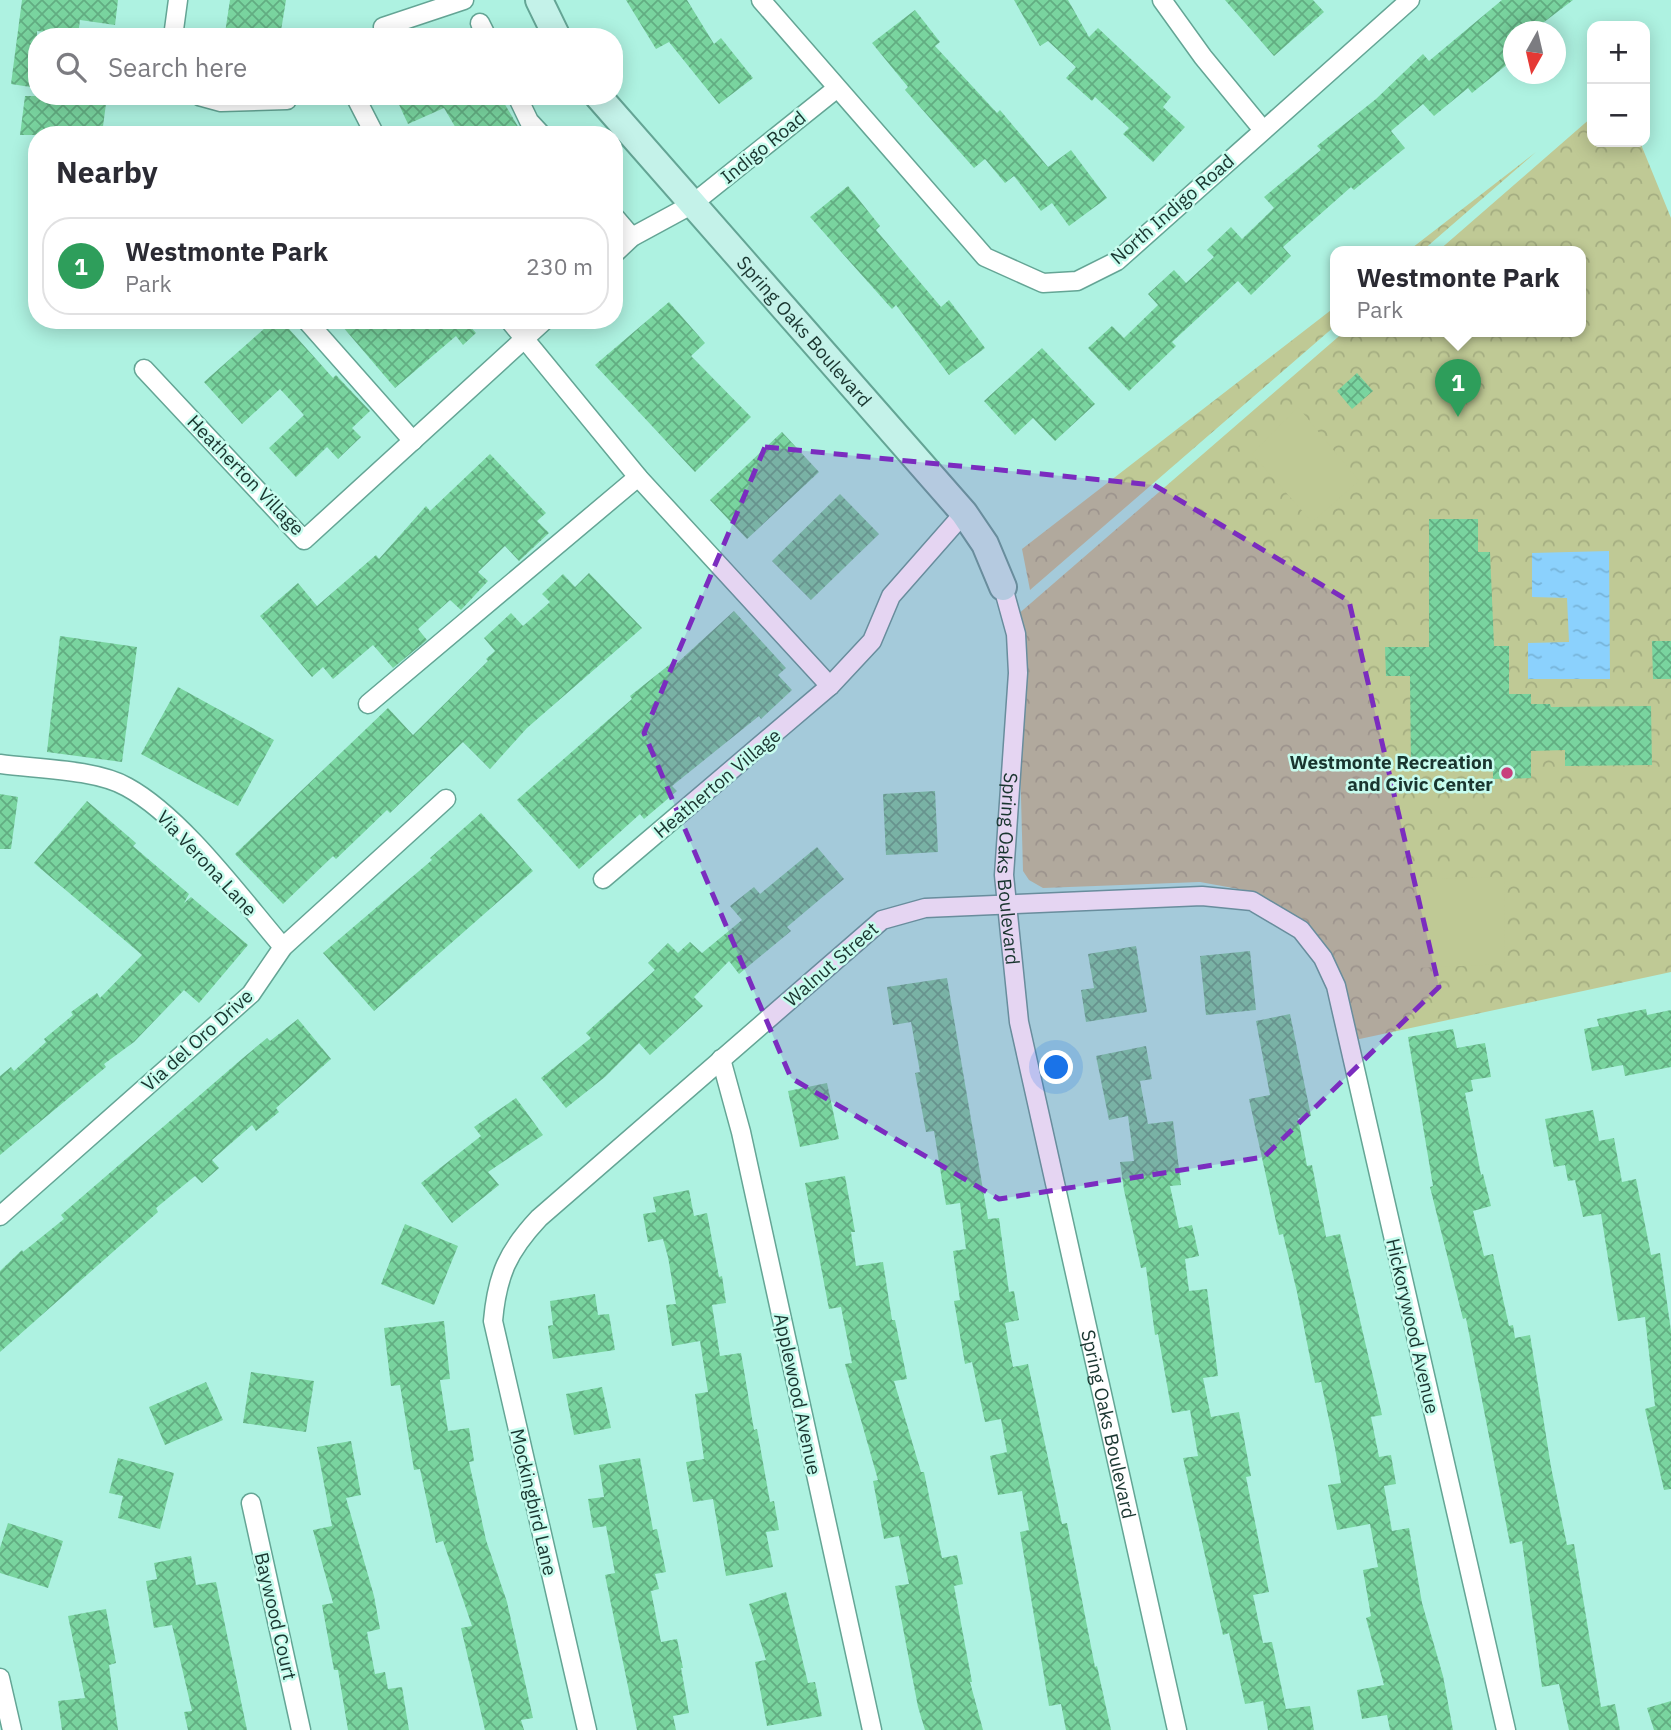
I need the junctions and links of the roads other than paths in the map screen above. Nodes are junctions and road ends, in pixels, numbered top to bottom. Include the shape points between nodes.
1 (178, 0) edge
2 (464, 0) edge
3 (539, 0) edge
4 (761, 0) edge
5 (1162, 0) edge
6 (1410, 0) edge
7 (383, 27) dead end
8 (174, 28) edge
9 (553, 28) edge
10 (835, 89) junction
11 (359, 105) edge
12 (521, 105) edge
13 (606, 105) edge
14 (370, 126) edge
15 (534, 126) edge
16 (1262, 130) junction
17 (691, 205) junction
18 (623, 226) edge
19 (632, 237) junction
20 (623, 246) edge
21 (314, 329) edge
22 (516, 329) edge
23 (536, 329) edge
24 (524, 340) junction
25 (144, 369) dead end
26 (413, 441) junction
27 (638, 477) junction
28 (964, 513) junction
29 (1003, 587) joint
30 (830, 686) junction
31 (368, 704) dead end
32 (0, 764) edge
33 (446, 799) dead end
34 (603, 879) dead end
35 (1006, 904) junction
36 (1301, 930) joint
37 (284, 947) junction
38 (721, 1059) junction
39 (0, 1216) edge
40 (501, 1273) joint
41 (251, 1503) dead end
42 (0, 1678) edge
43 (12, 1730) edge
44 (301, 1730) edge
45 (587, 1730) edge
46 (872, 1730) edge
47 (1177, 1730) edge
48 (1506, 1730) edge

1 - 8 street
2 - 7 street
3 - 9 street
4 - 10 street, North Indigo Road
5 - 16 street
6 - 16 street, North Indigo Road
10 - 16 street, North Indigo Road via 985,257 1043,283 1077,281 1117,261
10 - 17 street, Indigo Road
11 - 14 street
12 - 15 street
13 - 17 street, Spring Oaks Boulevard
17 - 19 street
17 - 28 street, Spring Oaks Boulevard
18 - 19 street
19 - 20 street
21 - 26 street
22 - 24 street
23 - 24 street, Heatherton Village
24 - 26 street, Heatherton Village
24 - 27 street
25 - 26 street, Heatherton Village via 303,540
27 - 30 street
27 - 31 street
28 - 29 street, Spring Oaks Boulevard via 985,544
28 - 30 street, Heatherton Village via 891,596 872,641
29 - 35 street, Spring Oaks Boulevard via 1016,634 1018,673 1004,875
30 - 34 street, Heatherton Village
32 - 37 street, Via Verona Lane via 86,775 125,786 169,817
33 - 37 street, Via del Oro Drive
35 - 36 street, Walnut Street via 1202,895 1252,901
35 - 38 street, Walnut Street via 925,908 882,920
35 - 47 street, Spring Oaks Boulevard via 1019,1023
36 - 48 street, Hickorywood Avenue via 1323,958 1336,986
37 - 39 street, Via del Oro Drive via 251,994
38 - 40 street, Walnut Street via 539,1217 516,1242
38 - 46 street, Applewood Avenue
40 - 45 street, Mockingbird Lane via 493,1321
41 - 44 street, Baywood Court
42 - 43 street

